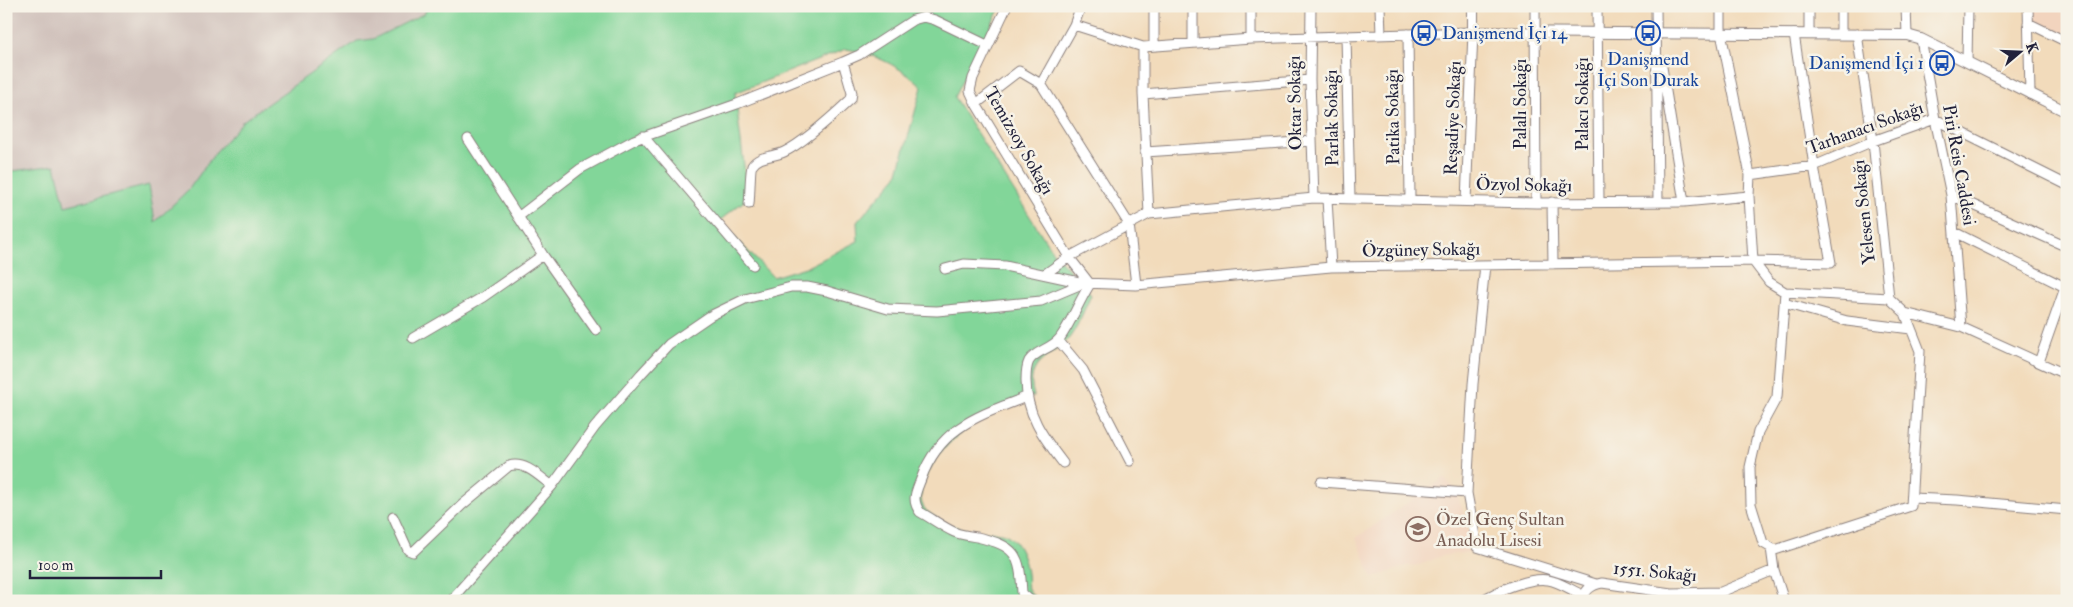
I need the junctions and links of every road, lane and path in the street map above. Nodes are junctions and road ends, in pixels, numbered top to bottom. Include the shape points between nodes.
1 (1007, 6) edge
2 (1081, 6) edge
3 (1154, 6) edge
4 (1193, 6) edge
5 (1251, 6) edge
6 (1311, 6) edge
7 (1380, 6) edge
8 (1473, 6) edge
9 (1535, 6) edge
10 (1597, 6) edge
11 (1656, 6) edge
12 (1721, 6) edge
13 (1810, 6) edge
14 (1841, 6) edge
15 (1906, 6) edge
16 (1968, 6) edge
17 (2028, 6) edge
18 (2028, 23) junction
19 (1074, 25) junction
20 (1473, 32) junction
21 (1536, 32) junction
22 (1598, 33) junction
23 (1652, 33) junction
24 (1721, 33) junction
25 (1408, 34) junction
26 (1794, 34) junction
27 (1809, 34) junction
28 (1841, 34) junction
29 (1857, 34) junction
30 (1381, 35) junction
31 (1907, 35) junction
32 (1311, 36) junction
33 (1346, 36) junction
34 (1251, 39) junction
35 (1922, 39) junction
36 (2067, 42) edge
37 (1193, 43) junction
38 (987, 46) junction
39 (1154, 46) junction
40 (1143, 47) junction
41 (843, 62) junction
42 (1967, 62) junction
43 (1310, 80) junction
44 (1041, 84) junction
45 (1143, 94) junction
46 (2030, 94) junction
47 (976, 104) junction
48 (2067, 112) edge
49 (1935, 119) junction
50 (643, 136) junction
51 (468, 140) dead end
52 (1312, 141) junction
53 (1874, 141) junction
54 (1145, 152) junction
55 (1814, 166) junction
56 (1750, 175) junction
57 (2067, 185) edge
58 (1749, 196) junction
59 (1951, 196) junction
60 (1314, 198) junction
61 (1327, 199) junction
62 (1350, 199) junction
63 (1410, 200) junction
64 (1466, 201) junction
65 (1536, 202) junction
66 (1552, 202) junction
67 (1598, 202) junction
68 (1658, 202) junction
69 (1684, 202) junction
70 (749, 204) dead end
71 (1149, 214) junction
72 (518, 218) junction
73 (1129, 224) junction
74 (1954, 232) junction
75 (2067, 247) edge
76 (543, 255) junction
77 (1069, 257) junction
78 (1753, 261) junction
79 (1553, 264) junction
80 (753, 265) dead end
81 (1485, 265) junction
82 (1331, 267) junction
83 (945, 269) dead end
84 (1046, 274) junction
85 (1087, 284) junction
86 (1136, 285) junction
87 (2066, 286) edge
88 (1785, 292) junction
89 (1890, 298) junction
90 (1784, 303) junction
91 (1905, 313) junction
92 (1961, 327) junction
93 (1911, 329) junction
94 (596, 330) dead end
95 (413, 338) dead end
96 (1058, 340) junction
97 (2039, 362) junction
98 (2067, 375) edge
99 (1026, 397) junction
100 (1130, 461) dead end
101 (1063, 463) dead end
102 (1321, 482) dead end
103 (552, 486) junction
104 (1467, 493) junction
105 (1912, 498) junction
106 (2067, 510) edge
107 (393, 517) dead end
108 (1770, 548) junction
109 (1774, 570) junction
110 (1596, 584) junction
111 (1583, 598) edge
112 (450, 601) edge
113 (1031, 601) edge
114 (1481, 601) edge
115 (1784, 601) edge

1 - 38 street, Temizsoy Sokağı
2 - 19 street
3 - 39 street
4 - 37 street
5 - 34 street
6 - 32 street, Oktar Sokağı
7 - 30 street
8 - 20 street, Reşadiye Sokağı
9 - 21 street, Palalı Sokağı
10 - 22 street, Palacı Sokağı
11 - 23 street
12 - 24 street
13 - 27 street
14 - 28 street
15 - 31 street
16 - 42 street
17 - 18 street
18 - 36 street
18 - 46 street
19 - 40 street
19 - 44 street
20 - 21 street
20 - 25 street
20 - 64 street, Reşadiye Sokağı
21 - 22 street
21 - 65 street, Palalı Sokağı
22 - 23 street
22 - 67 street, Palacı Sokağı
23 - 24 street
23 - 68 street
23 - 69 street
24 - 26 street
24 - 56 street
25 - 30 street
25 - 63 street, Patika Sokağı
26 - 27 street
26 - 55 street
27 - 28 street
28 - 29 street
29 - 31 street
29 - 53 street, Yelesen Sokağı
30 - 33 street
31 - 35 street
32 - 33 street
32 - 34 street
32 - 43 street, Oktar Sokağı
33 - 62 street, Parlak Sokağı
34 - 37 street
35 - 42 street
35 - 49 street, Piri Reis Caddesi
37 - 39 street
38 - 41 street via 924,17 913,20
38 - 47 street, Temizsoy Sokağı via 970,91
39 - 40 street
40 - 45 street
41 - 50 street via 737,104
41 - 70 street via 852,97 789,149 755,162 751,169
42 - 46 street
43 - 45 street
43 - 52 street, Oktar Sokağı
44 - 47 street via 1018,71
44 - 73 street
45 - 54 street
46 - 48 street
47 - 77 street, Temizsoy Sokağı
49 - 53 street, Tarhanacı Sokağı
49 - 57 street, Tarhanacı Sokağı
49 - 59 street, Piri Reis Caddesi
50 - 72 street via 580,169
50 - 80 street
51 - 72 street
52 - 54 street
52 - 60 street, Oktar Sokağı
53 - 55 street, Tarhanacı Sokağı
53 - 89 street, Yelesen Sokağı
54 - 71 street
55 - 56 street, Tarhanacı Sokağı
55 - 78 street, Özgüney Sokağı via 1831,263
56 - 58 street
58 - 69 street, Özyol Sokağı
58 - 78 street
59 - 74 street, Piri Reis Caddesi
59 - 75 street
60 - 61 street, Özyol Sokağı
60 - 71 street, Özyol Sokağı
61 - 62 street, Özyol Sokağı
61 - 82 street
62 - 63 street, Özyol Sokağı
63 - 64 street, Özyol Sokağı
64 - 65 street, Özyol Sokağı
65 - 66 street, Özyol Sokağı
66 - 67 street, Özyol Sokağı
66 - 79 street
67 - 68 street, Özyol Sokağı
68 - 69 street, Özyol Sokağı
71 - 73 street
72 - 76 street
73 - 77 street
73 - 86 street
74 - 87 street
74 - 92 street, Piri Reis Caddesi
76 - 94 street
76 - 95 street via 483,297
77 - 84 street
77 - 85 street, Temizsoy Sokağı
78 - 79 street, Özgüney Sokağı
78 - 88 street via 1769,282
79 - 81 street, Özgüney Sokağı
81 - 82 street, Özgüney Sokağı
81 - 104 street via 1473,384
82 - 86 street, Özgüney Sokağı
83 - 84 street via 964,264 1006,266
84 - 85 street
85 - 86 street, Özgüney Sokağı
85 - 96 street
85 - 103 street via 1041,301 937,311 888,309 807,287 791,287 745,299 710,316 669,344 595,427
87 - 97 street
88 - 89 street
88 - 90 street
89 - 91 street
90 - 93 street via 1847,321
90 - 108 street via 1777,397 1758,432 1750,467 1751,504 1762,538
91 - 92 street
91 - 93 street
92 - 97 street
93 - 105 street via 1920,352
96 - 99 street via 1029,361
96 - 100 street via 1083,370
97 - 98 street
99 - 101 street via 1040,432
99 - 113 street via 976,417 955,430 936,450 914,496 920,512 955,532 995,541 1011,550 1021,575 1022,594
102 - 104 street
103 - 107 street via 525,466 509,466 413,552 408,550
103 - 112 street
104 - 110 street via 1477,546
105 - 106 street
105 - 108 street via 1911,506 1780,549
108 - 109 street
109 - 110 street, 1551. Sokağı via 1721,592 1670,593
109 - 115 street
110 - 111 street, 1551. Sokağı
111 - 114 street, 1551. Sokağı via 1557,582 1540,579 1496,591

